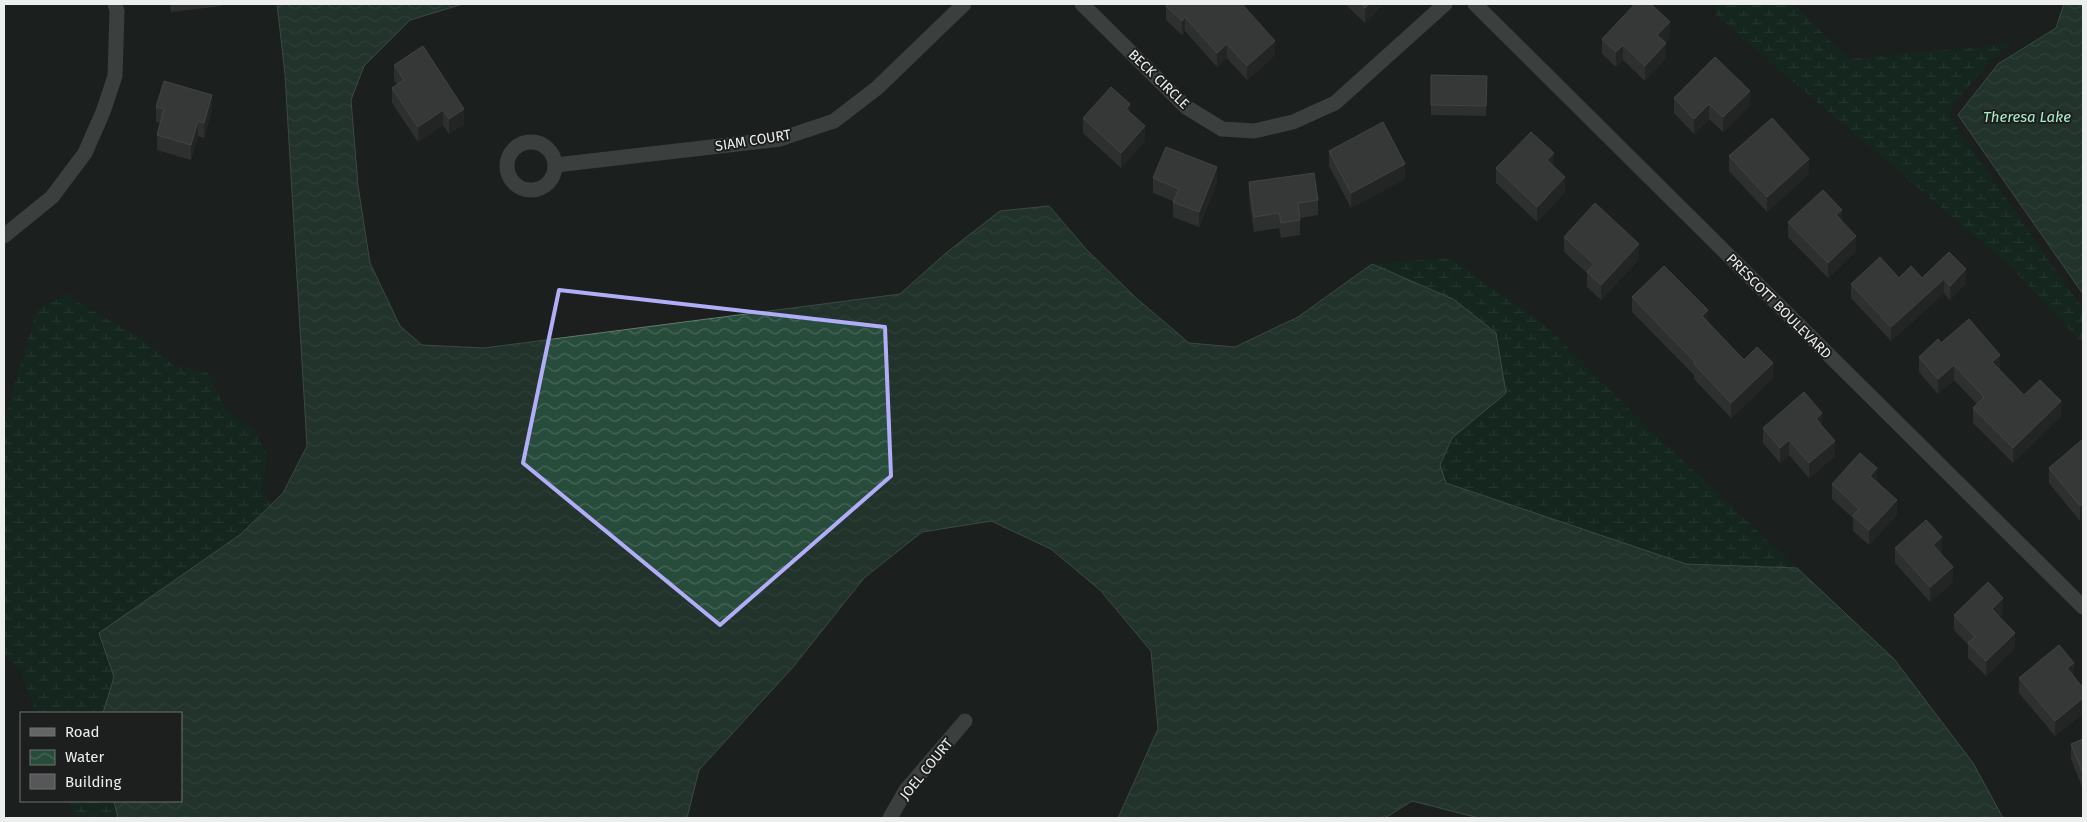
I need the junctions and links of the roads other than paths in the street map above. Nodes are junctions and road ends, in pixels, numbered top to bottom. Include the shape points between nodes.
1 (116, 4) edge
2 (964, 4) edge
3 (1082, 4) edge
4 (1445, 4) edge
5 (1475, 4) edge
6 (556, 165) dead end
7 (4, 236) edge
8 (2083, 607) edge
9 (965, 721) dead end
10 (890, 818) edge

1 - 7 street via 115,76 85,153 52,196
2 - 6 street, SIAM COURT via 877,88 834,121 780,139
3 - 4 street, BECK CIRCLE via 1186,107 1222,130 1254,131 1293,122 1335,103
5 - 8 street, PRESCOTT BOULEVARD
9 - 10 street, JOEL COURT via 906,790

